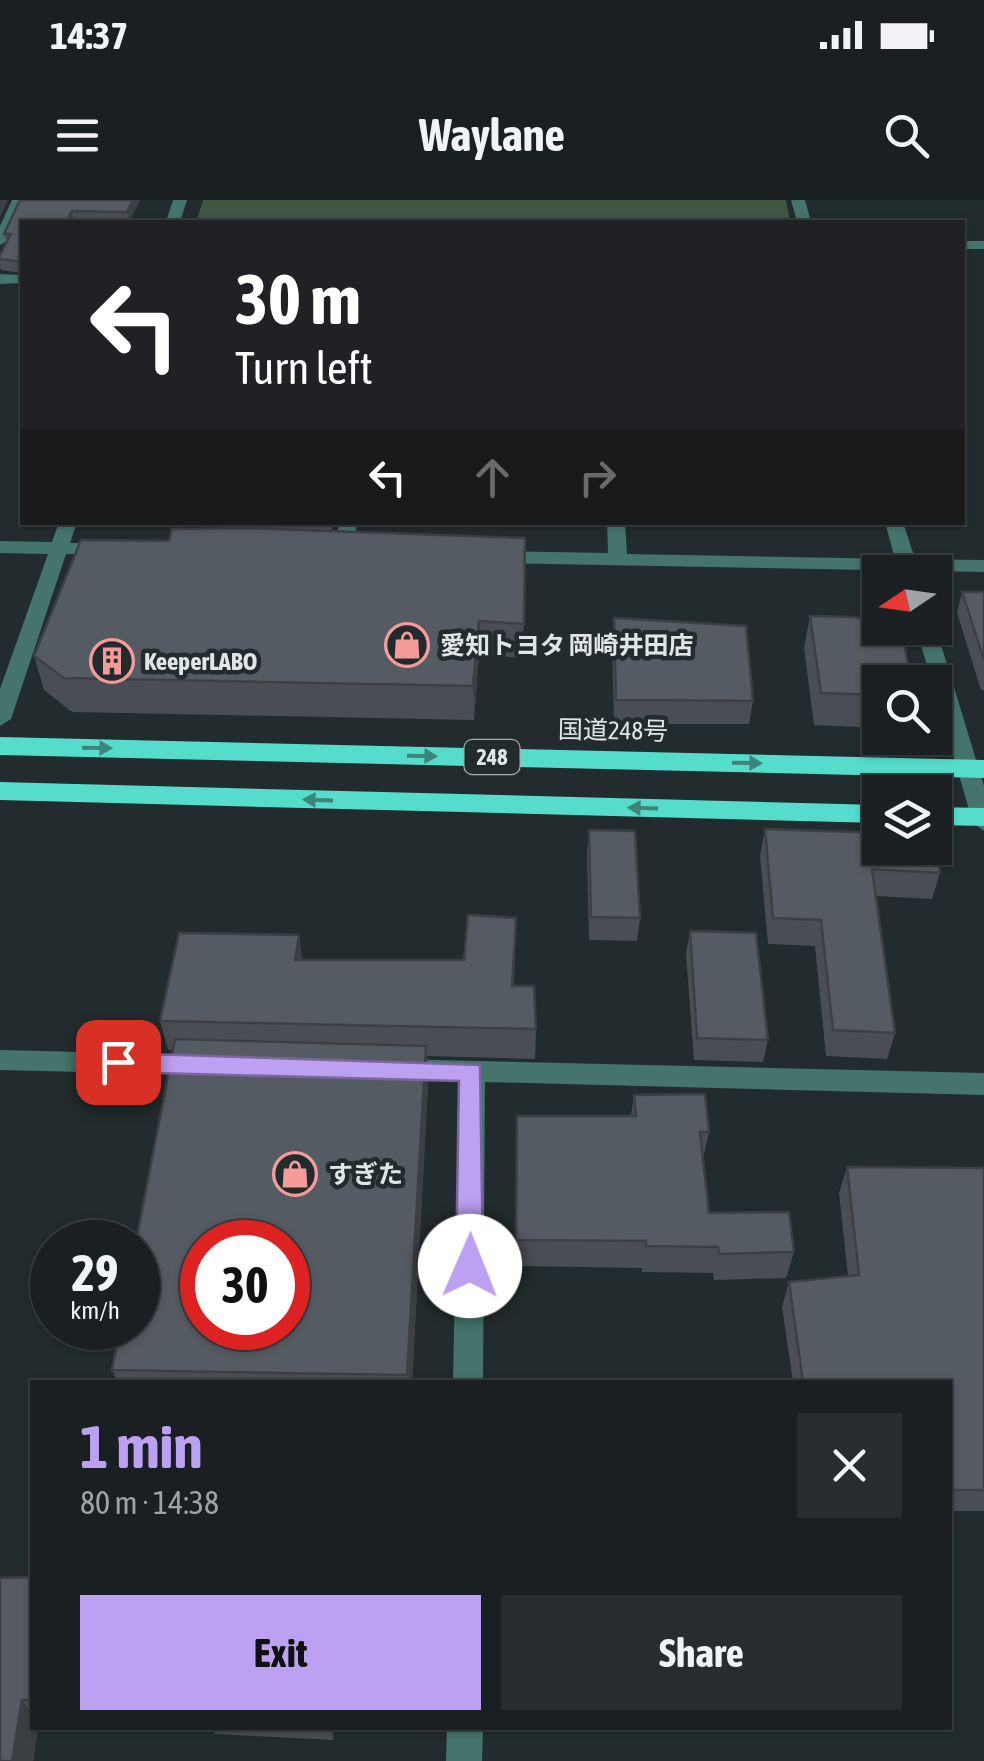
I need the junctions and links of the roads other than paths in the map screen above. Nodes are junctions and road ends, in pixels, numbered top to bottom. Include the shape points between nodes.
1 (19, 200) edge
2 (0, 241) edge
3 (67, 525) edge
4 (348, 525) edge
5 (616, 525) edge
6 (895, 525) edge
7 (0, 547) edge
8 (60, 548) junction
9 (136, 550) edge
10 (345, 554) edge
11 (904, 555) edge
12 (462, 556) edge
13 (618, 559) junction
14 (984, 566) edge
15 (862, 567) edge
16 (952, 567) edge
17 (932, 645) edge
18 (0, 720) edge
19 (0, 746) edge
20 (976, 769) edge
21 (0, 792) edge
22 (862, 814) edge
23 (952, 817) edge
24 (983, 819) edge
25 (0, 1060) edge
26 (236, 1066) edge
27 (373, 1069) edge
28 (472, 1072) junction
29 (984, 1084) edge
30 (468, 1380) edge
31 (464, 1730) edge
32 (464, 1761) edge

1 - 2 street
3 - 8 street
4 - 10 street
5 - 13 street
6 - 11 street
7 - 8 street
8 - 9 street
8 - 18 street
12 - 13 street
13 - 15 street
14 - 16 street
17 - 20 street
19 -> 20 highway, 国道248号 / 248
20 - 24 street
22 -> 21 highway, 248
23 - 24 highway
25 - 26 street
27 - 28 street
28 - 29 street
28 - 30 street
31 - 32 street

